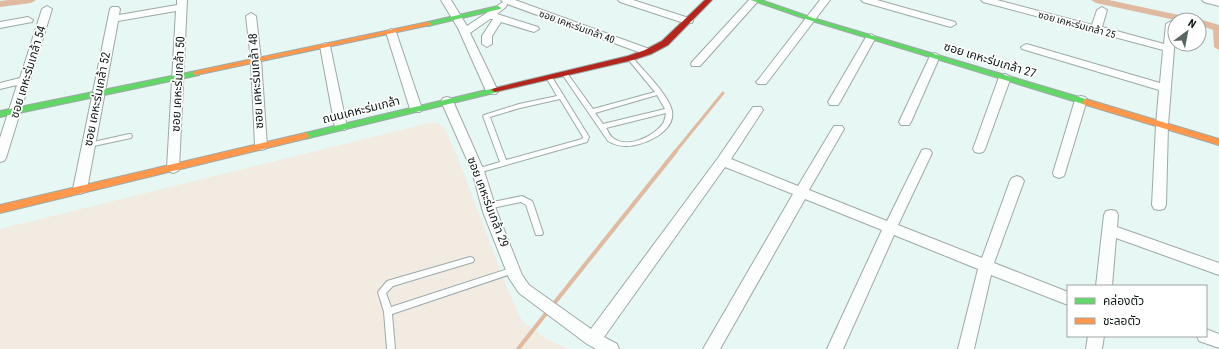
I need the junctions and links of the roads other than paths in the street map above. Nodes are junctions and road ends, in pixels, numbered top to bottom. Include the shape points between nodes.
1 (446, 0) edge
2 (508, 0) edge
3 (624, 0) edge
4 (709, 0) edge
5 (754, 0) edge
6 (825, 0) edge
7 (866, 0) edge
8 (986, 0) edge
9 (1032, 0) edge
10 (1207, 0) edge
11 (182, 3) edge
12 (1219, 3) edge
13 (47, 9) dead end
14 (1102, 10) dead end
15 (1029, 11) junction
16 (499, 13) junction
17 (251, 16) dead end
18 (811, 19) junction
19 (28, 20) dead end
20 (459, 20) junction
21 (688, 21) junction
22 (951, 24) dead end
23 (0, 26) edge
24 (534, 29) dead end
25 (1096, 30) junction
26 (391, 32) junction
27 (464, 33) junction
28 (871, 37) junction
29 (487, 44) dead end
30 (325, 46) junction
31 (1026, 47) dead end
32 (1167, 48) edge
33 (648, 52) junction
34 (1168, 52) edge
35 (935, 56) junction
36 (630, 58) junction
37 (256, 60) junction
38 (696, 64) dead end
39 (565, 74) junction
40 (178, 77) junction
41 (549, 77) junction
42 (1005, 77) junction
43 (25, 80) junction
44 (762, 82) dead end
45 (0, 86) edge
46 (1166, 88) junction
47 (492, 91) junction
48 (658, 93) junction
49 (98, 94) junction
50 (561, 97) junction
51 (1081, 100) junction
52 (447, 101) junction
53 (834, 102) dead end
54 (416, 109) junction
55 (668, 110) junction
56 (757, 110) dead end
57 (16, 111) junction
58 (591, 112) junction
59 (0, 114) edge
60 (905, 122) dead end
61 (1162, 125) junction
62 (341, 127) junction
63 (601, 127) junction
64 (838, 129) dead end
65 (128, 136) dead end
66 (1215, 140) edge
67 (88, 145) junction
68 (261, 146) junction
69 (979, 149) dead end
70 (926, 153) dead end
71 (0, 158) edge
72 (723, 161) junction
73 (504, 163) junction
74 (174, 168) junction
75 (478, 171) junction
76 (1059, 173) dead end
77 (1017, 181) dead end
78 (80, 189) junction
79 (802, 192) junction
80 (1159, 205) dead end
81 (488, 206) junction
82 (0, 209) edge
83 (1111, 215) dead end
84 (890, 228) junction
85 (1110, 230) junction
86 (539, 232) dead end
87 (470, 260) dead end
88 (986, 266) junction
89 (1219, 269) edge
90 (514, 270) junction
91 (1104, 285) edge
92 (1067, 299) edge
93 (388, 312) junction
94 (588, 336) junction
95 (1096, 337) edge
96 (1207, 337) edge
97 (1219, 341) edge
98 (392, 349) edge
99 (611, 349) edge
100 (711, 349) edge
101 (835, 349) edge
102 (966, 349) edge
103 (1094, 349) edge

1 - 20 street
2 - 16 street
2 - 33 street, ซอย เคหะร่มเกล้า 40
3 - 21 street
4 - 21 street, ถนนเคหะร่มเกล้า
5 - 18 street, ซอย เคหะร่มเกล้า 27
5 - 38 street
6 - 18 street
7 - 22 street
8 - 15 street, ซอย เคหะร่มเกล้า 25
9 - 15 street
10 - 12 street
11 - 40 street, ซอย เคหะร่มเกล้า 50
11 - 49 street, ซอย เคหะร่มเกล้า 52 via 114,14
13 - 43 street, ซอย เคหะร่มเกล้า 54
14 - 25 street
15 - 25 street, ซอย เคหะร่มเกล้า 25
16 - 20 street
16 - 24 street
16 - 27 street via 489,15
16 - 29 street via 487,36
17 - 37 street, ซอย เคหะร่มเกล้า 48
18 - 28 street, ซอย เคหะร่มเกล้า 27
18 - 44 street
19 - 23 street
20 - 26 street
20 - 27 street
21 - 33 street, ถนนเคหะร่มเกล้า via 665,43
25 - 32 street, ซอย เคหะร่มเกล้า 25
26 - 30 street
26 - 54 street
27 - 47 street
28 - 35 street, ซอย เคหะร่มเกล้า 27
28 - 53 street
30 - 37 street
30 - 62 street
31 - 46 street
33 - 36 street, ถนนเคหะร่มเกล้า
34 - 46 street
35 - 42 street, ซอย เคหะร่มเกล้า 27
35 - 60 street
36 - 39 street, ถนนเคหะร่มเกล้า
36 - 48 lane
37 - 40 street
37 - 68 street, ซอย เคหะร่มเกล้า 48
39 - 41 street, ถนนเคหะร่มเกล้า
39 - 58 lane
40 - 49 street
40 - 74 street, ซอย เคหะร่มเกล้า 50
41 - 47 street, ถนนเคหะร่มเกล้า
41 - 50 lane
42 - 51 street, ซอย เคหะร่มเกล้า 27
42 - 69 street
43 - 45 street
43 - 57 street, ซอย เคหะร่มเกล้า 54
46 - 61 street
47 - 52 street, ถนนเคหะร่มเกล้า
48 - 55 lane
48 - 58 lane
49 - 57 street
49 - 67 street, ซอย เคหะร่มเกล้า 52
50 - 73 lane via 486,116
50 - 73 lane via 586,136 585,140
51 - 61 street, ซอย เคหะร่มเกล้า 27
51 - 76 street
52 - 54 street, ถนนเคหะร่มเกล้า
52 - 75 street, ซอย เคหะร่มเกล้า 29
54 - 62 street, ถนนเคหะร่มเกล้า
55 - 63 lane
55 - 63 lane via 668,120 664,126 638,143 614,142
56 - 72 street
57 - 59 street
57 - 71 street, ซอย เคหะร่มเกล้า 54
58 - 63 lane
61 - 66 street, ซอย เคหะร่มเกล้า 27
61 - 80 street
62 - 68 street, ถนนเคหะร่มเกล้า
64 - 79 street
65 - 67 lane
67 - 78 street, ซอย เคหะร่มเกล้า 52
68 - 74 street, ถนนเคหะร่มเกล้า
70 - 84 street
72 - 79 street
72 - 94 street
73 - 75 lane
74 - 78 street, ถนนเคหะร่มเกล้า
75 - 81 street, ซอย เคหะร่มเกล้า 29
77 - 88 street
78 - 82 street, ถนนเคหะร่มเกล้า
79 - 84 street
79 - 100 street
81 - 86 lane via 522,199 529,203
81 - 90 street, ซอย เคหะร่มเกล้า 29
83 - 85 street
84 - 88 street
84 - 101 street
85 - 89 street
85 - 91 street
87 - 93 lane via 390,283 382,292
88 - 92 street
88 - 102 street
90 - 93 lane
90 - 94 street, ซอย เคหะร่มเกล้า 29 via 524,289
93 - 98 lane
94 - 99 street, ซอย เคหะร่มเกล้า 29
95 - 103 street
96 - 97 street

